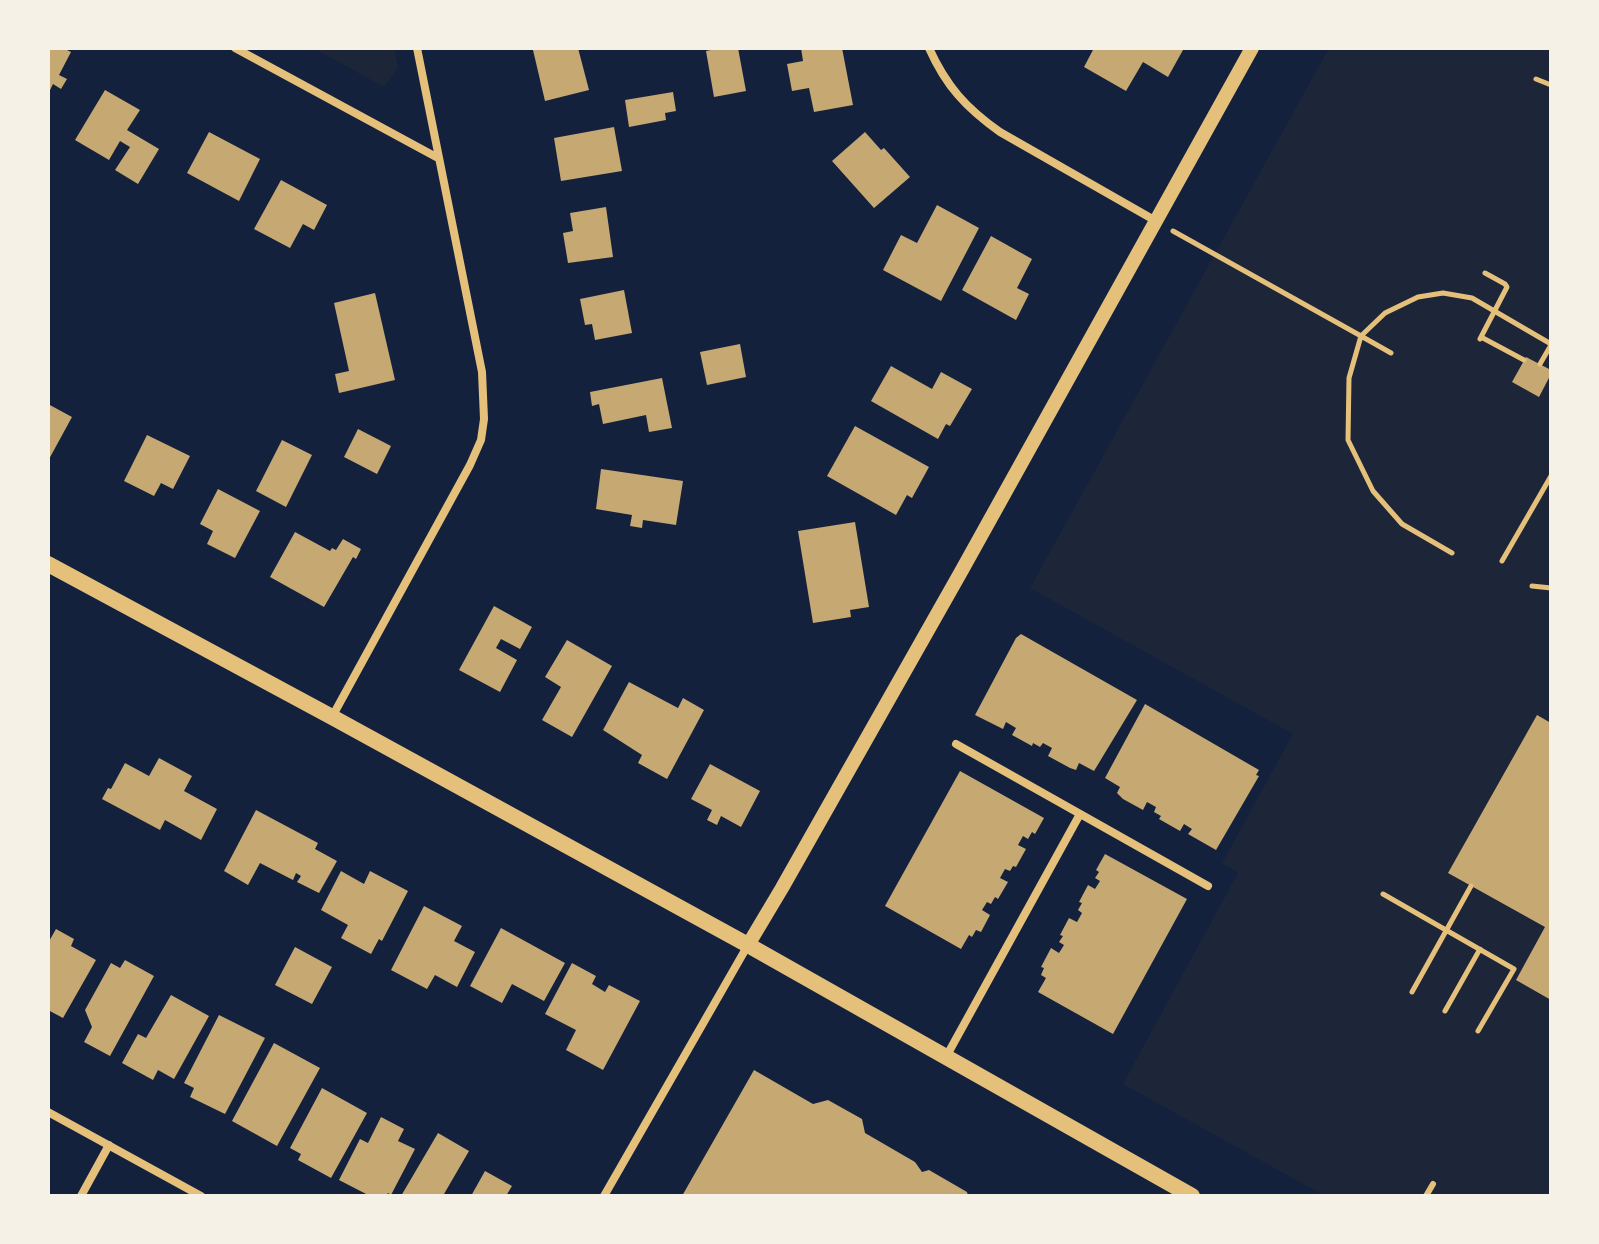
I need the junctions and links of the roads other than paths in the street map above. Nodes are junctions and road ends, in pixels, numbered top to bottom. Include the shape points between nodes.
1 (235, 48) edge
2 (417, 48) edge
3 (929, 48) edge
4 (1252, 48) edge
5 (438, 158) junction
6 (1156, 221) junction
7 (48, 564) edge
8 (332, 717) junction
9 (956, 744) dead end
10 (1080, 814) junction
11 (1208, 886) dead end
12 (748, 945) junction
13 (946, 1057) junction
14 (48, 1112) edge
15 (109, 1145) junction
16 (1433, 1184) dead end
17 (81, 1196) edge
18 (201, 1196) edge
19 (604, 1196) edge
20 (1192, 1196) edge
21 (1426, 1196) edge

1 - 5 street
2 - 5 street
3 - 6 street via 946,81 979,117
4 - 6 street
5 - 8 street via 482,372 481,440
6 - 12 street
7 - 8 main road
8 - 12 main road
9 - 10 street
10 - 11 street
10 - 13 street
12 - 13 main road
12 - 19 street
13 - 20 main road
14 - 15 street
15 - 17 street
15 - 18 street
16 - 21 lane

